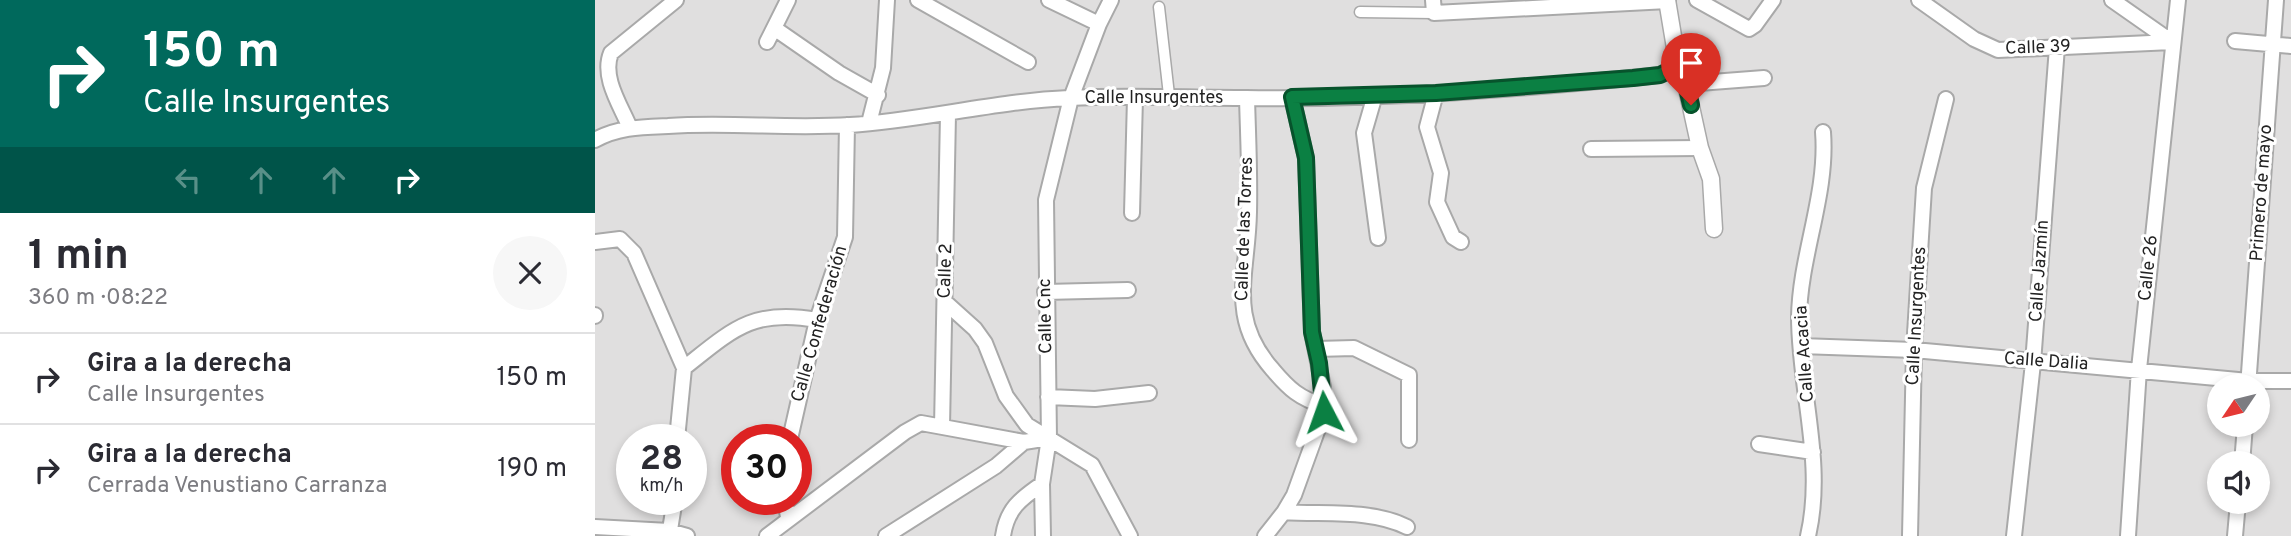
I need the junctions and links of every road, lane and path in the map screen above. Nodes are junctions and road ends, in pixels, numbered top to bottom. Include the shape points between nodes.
1 (676, 0) edge
2 (788, 0) edge
3 (887, 0) edge
4 (918, 0) edge
5 (1049, 0) edge
6 (1111, 0) edge
7 (1697, 0) edge
8 (1773, 0) edge
9 (1919, 0) edge
10 (2112, 0) edge
11 (2178, 0) edge
12 (2276, 0) edge
13 (1668, 1) edge
14 (1434, 6) edge
15 (1159, 7) dead end
16 (1360, 12) dead end
17 (1099, 24) junction
18 (774, 29) junction
19 (2235, 41) dead end
20 (767, 42) dead end
21 (2172, 42) junction
22 (2273, 45) junction
23 (2291, 46) edge
24 (2057, 47) junction
25 (1028, 62) dead end
26 (1678, 66) junction
27 (1764, 78) dead end
28 (1686, 84) junction
29 (1436, 93) junction
30 (878, 95) junction
31 (1169, 95) junction
32 (1375, 95) junction
33 (1071, 97) junction
34 (1292, 97) junction
35 (1135, 98) junction
36 (1247, 99) junction
37 (1946, 99) dead end
38 (948, 114) junction
39 (869, 123) junction
40 (848, 125) junction
41 (630, 128) junction
42 (1823, 132) dead end
43 (595, 140) edge
44 (1700, 148) junction
45 (1591, 149) dead end
46 (1132, 213) dead end
47 (1714, 229) dead end
48 (1378, 238) dead end
49 (595, 242) edge
50 (1461, 242) dead end
51 (1128, 290) dead end
52 (1045, 292) junction
53 (945, 302) junction
54 (817, 320) junction
55 (1801, 346) junction
56 (1316, 349) junction
57 (1914, 350) junction
58 (2033, 363) junction
59 (684, 368) junction
60 (2139, 369) junction
61 (2250, 374) edge
62 (2207, 378) edge
63 (2291, 381) edge
64 (2270, 382) edge
65 (1149, 393) dead end
66 (1048, 397) junction
67 (1324, 406) junction
68 (678, 424) edge
69 (793, 424) edge
70 (942, 427) junction
71 (1049, 438) junction
72 (1409, 440) dead end
73 (1024, 442) junction
74 (1759, 444) dead end
75 (1813, 452) junction
76 (1042, 484) junction
77 (1284, 512) junction
78 (2237, 514) edge
79 (672, 515) edge
80 (788, 517) joint
81 (1407, 527) dead end
82 (601, 530) edge
83 (669, 533) edge
84 (687, 536) edge
85 (767, 536) edge
86 (886, 536) edge
87 (1003, 536) edge
88 (1043, 536) edge
89 (1130, 536) edge
90 (1265, 536) edge
91 (1806, 536) edge
92 (1910, 536) edge
93 (2014, 536) edge
94 (2128, 536) edge
95 (2235, 536) edge

1 - 41 street via 611,53 607,62
2 - 18 street
3 - 30 street
4 - 25 street
5 - 17 street
6 - 17 street, Calle Cnc
7 - 8 street via 1749,29
9 - 24 street, Calle 39 via 1973,39 1998,50
10 - 21 street
11 - 21 street, Calle 26
12 - 22 street, Primero de mayo
13 - 14 street
13 - 26 street
14 - 16 street
15 - 31 street
17 - 33 street, Calle Cnc
18 - 20 street
18 - 30 street
19 - 22 street
21 - 24 street, Calle 39
21 - 60 street, Calle 26
22 - 23 street
22 - 61 street, Primero de mayo
24 - 58 street, Calle Jazmín
26 - 28 street
26 - 29 street, Calle Insurgentes via 1660,75
27 - 28 street
28 - 44 street
29 - 32 street, Calle Insurgentes
29 - 50 street via 1426,127 1441,173 1437,202 1453,237
30 - 39 street
31 - 35 street, Calle Insurgentes
31 - 36 street, Calle Insurgentes
32 - 34 street, Calle Insurgentes
32 - 48 street via 1364,133
33 - 35 street, Calle Insurgentes
33 - 38 street, Calle Insurgentes
33 - 52 street, Calle Cnc via 1046,200
34 - 36 street, Calle Insurgentes
34 - 56 street via 1306,158
35 - 46 street
36 - 67 street, Calle de las Torres via 1249,212 1240,296 1245,326 1258,354 1287,387 1300,399
37 - 57 street, Calle Insurgentes via 1924,188
38 - 39 street, Calle Insurgentes
38 - 53 street, Calle 2
39 - 40 street, Calle Insurgentes
40 - 41 street, Calle Insurgentes via 710,123
40 - 54 street, Calle Confederación via 845,237
41 - 43 street, Calle Insurgentes
42 - 55 street, Calle Acacia via 1825,159 1801,285
44 - 45 street
44 - 47 street via 1711,179
49 - 59 street via 620,239 634,253
51 - 52 street
52 - 66 street, Calle Cnc
53 - 70 street, Calle 2
53 - 71 street via 985,343 1006,396 1027,425
54 - 59 street via 786,314 739,325
54 - 69 street, Calle Confederación
55 - 57 street, Calle Dalia
55 - 75 street, Calle Acacia
56 - 67 street
56 - 72 street via 1354,348 1409,375
57 - 58 street, Calle Dalia
57 - 92 street, Calle Insurgentes
58 - 60 street, Calle Dalia
58 - 93 street, Calle Jazmín
59 - 68 street
60 - 62 street, Calle Dalia
60 - 94 street, Calle 26
63 - 64 street, Calle Dalia
65 - 66 street via 1095,399
66 - 71 street, Calle Cnc
67 - 77 street
70 - 73 street
70 - 80 street via 921,423 905,432
71 - 73 street
71 - 76 street, Calle Cnc
71 - 89 street via 1092,465
73 - 86 street via 996,466
74 - 75 street
75 - 91 street, Calle Acacia via 1812,516
76 - 87 street via 1017,502
76 - 88 street, Calle Cnc
77 - 81 street via 1366,515
77 - 90 street
78 - 95 street
79 - 83 street
80 - 85 street
82 - 83 street
83 - 84 street

